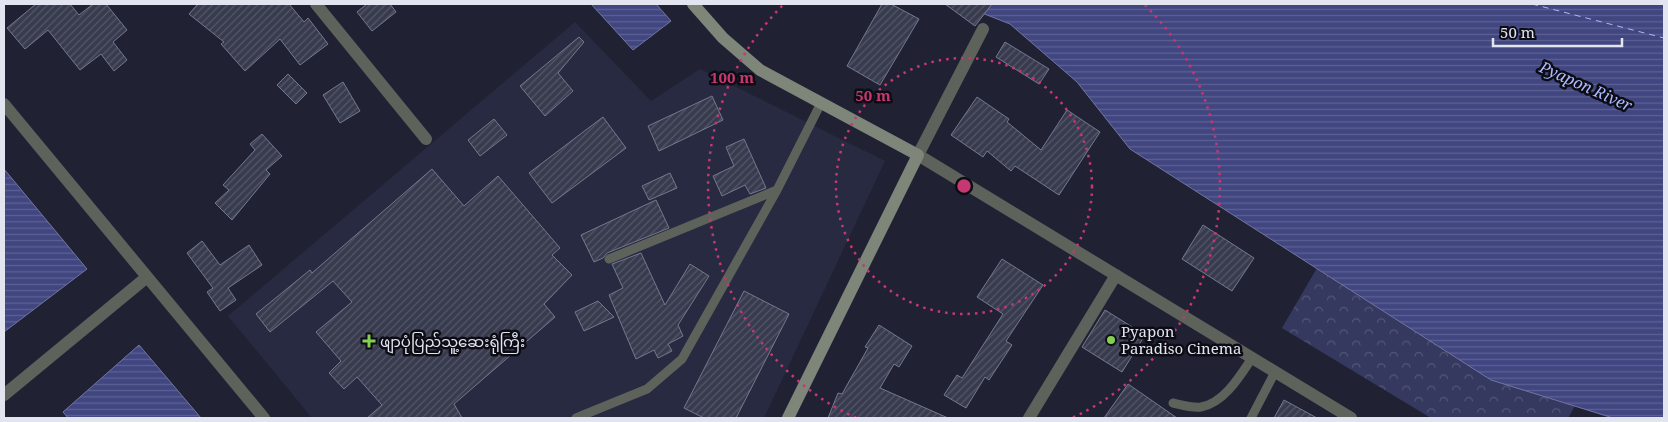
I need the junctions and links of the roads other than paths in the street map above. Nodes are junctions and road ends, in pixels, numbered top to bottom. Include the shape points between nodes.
1 (316, 4) edge
2 (693, 4) edge
3 (984, 29) dead end
4 (821, 103) junction
5 (4, 104) edge
6 (426, 139) dead end
7 (918, 155) junction
8 (777, 190) junction
9 (610, 259) dead end
10 (1116, 276) junction
11 (147, 277) junction
12 (1252, 358) junction
13 (1275, 372) junction
14 (4, 395) edge
15 (1173, 403) dead end
16 (264, 418) edge
17 (576, 418) edge
18 (788, 418) edge
19 (1029, 418) edge
20 (1251, 418) edge
21 (1351, 418) edge

1 - 6 street
2 - 4 main road via 722,38 760,70
3 - 7 street
4 - 7 main road
4 - 8 lane
5 - 11 street
7 - 10 street
7 - 18 main road
8 - 9 lane
8 - 17 lane via 682,359 647,389
10 - 12 street
10 - 19 street
11 - 14 street
11 - 16 street
12 - 13 street
12 - 15 lane via 1230,390 1203,406
13 - 20 lane
13 - 21 street

